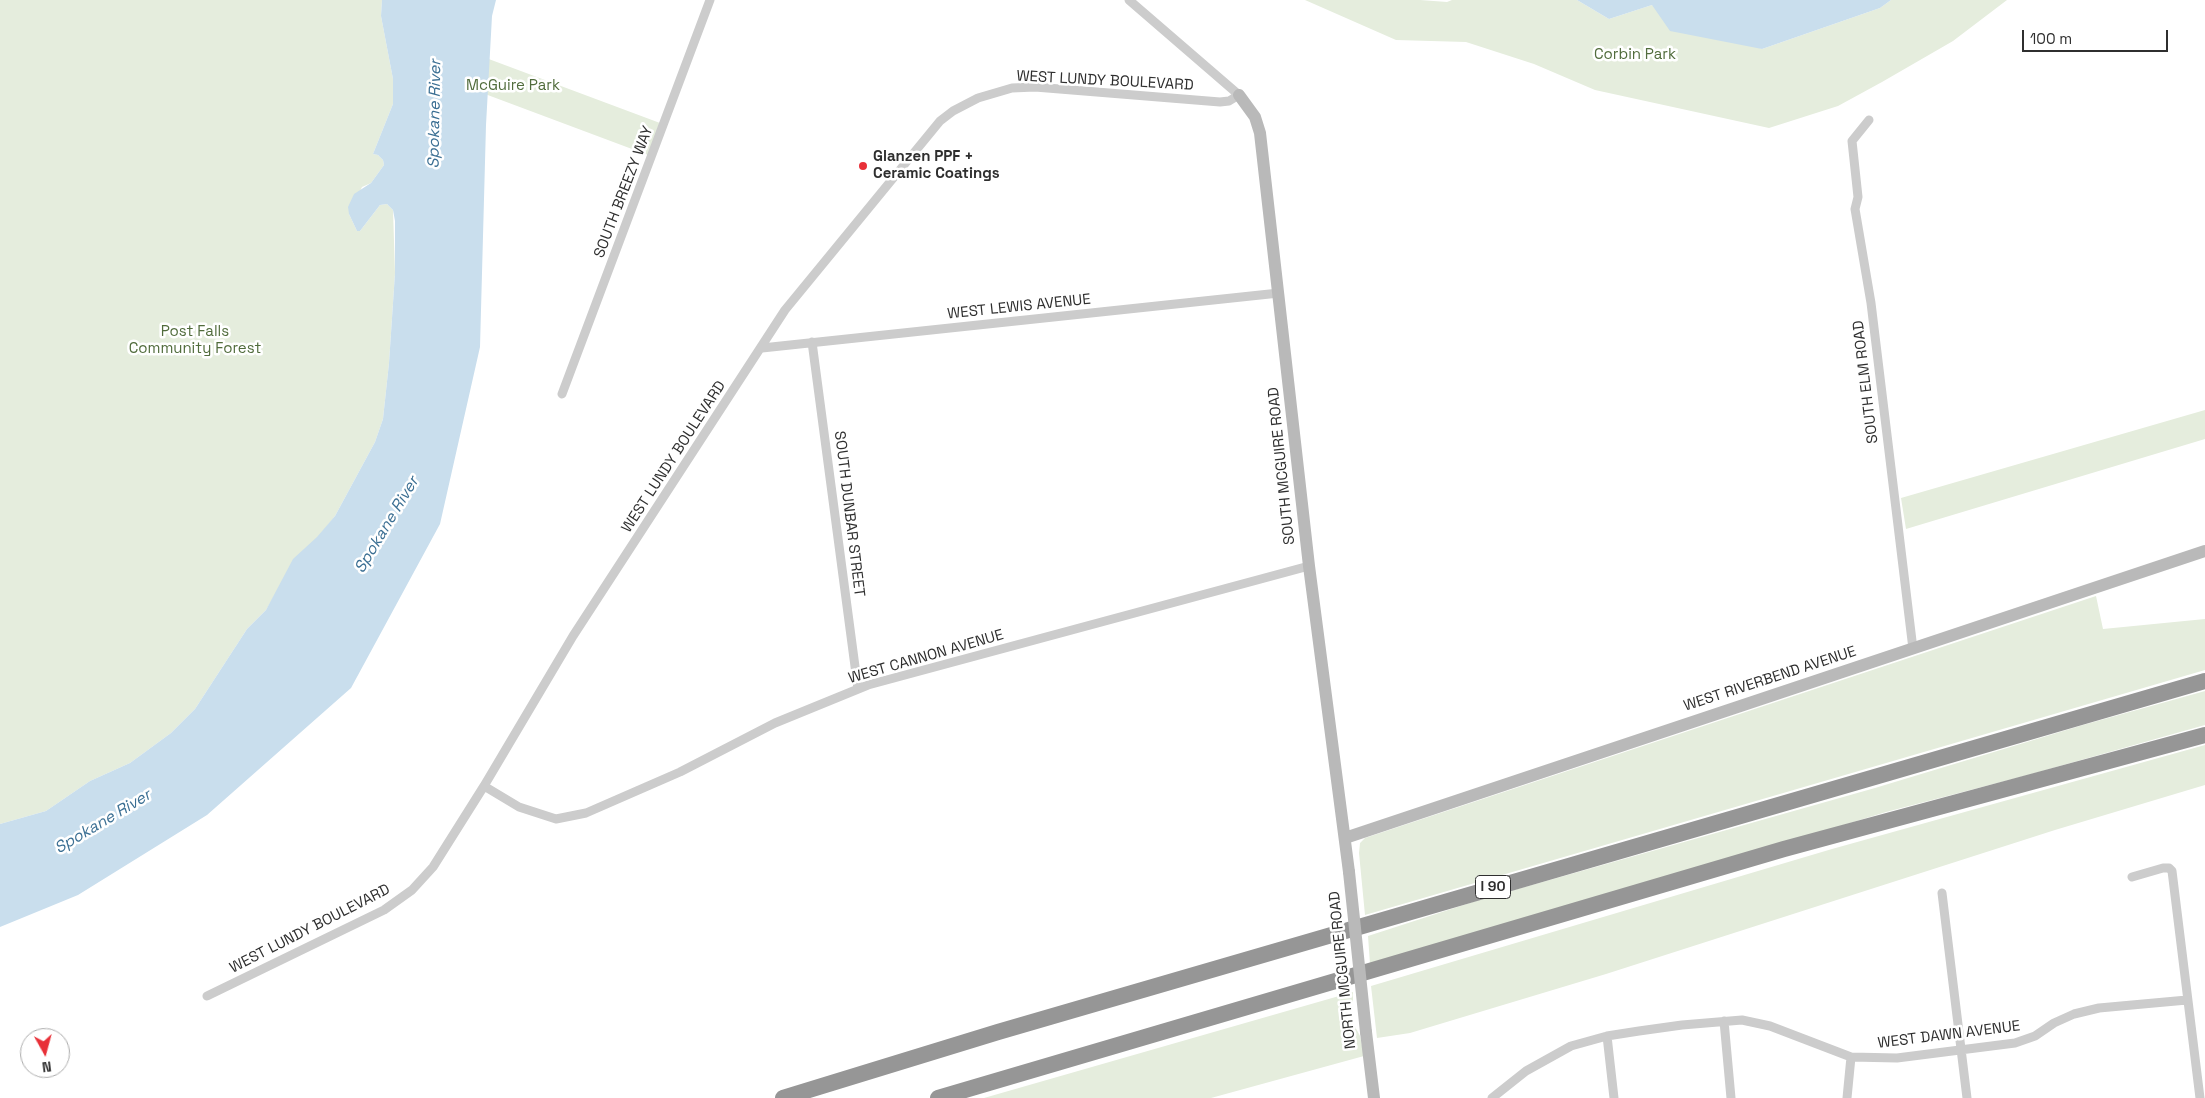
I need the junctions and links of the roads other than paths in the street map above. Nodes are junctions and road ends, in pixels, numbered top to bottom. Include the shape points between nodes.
1 (710, 0) edge
2 (1129, 0) edge
3 (1240, 95) junction
4 (1869, 120) dead end
5 (1279, 292) junction
6 (812, 342) junction
7 (762, 348) junction
8 (562, 394) dead end
9 (2205, 551) edge
10 (1309, 566) junction
11 (1913, 649) junction
12 (2205, 681) edge
13 (858, 688) junction
14 (2205, 735) edge
15 (484, 786) junction
16 (1345, 838) junction
17 (2132, 876) dead end
18 (1942, 893) dead end
19 (207, 996) dead end
20 (2187, 1000) junction
21 (1724, 1021) junction
22 (1607, 1036) junction
23 (1962, 1050) junction
24 (1851, 1057) junction
25 (2201, 1073) edge
26 (783, 1098) edge
27 (938, 1098) edge
28 (1374, 1098) edge
29 (1492, 1098) edge
30 (1614, 1098) edge
31 (1731, 1098) edge
32 (1847, 1098) edge
33 (1967, 1098) edge
34 (2200, 1098) edge

1 - 8 street, SOUTH BREEZY WAY
2 - 3 street
3 - 5 street, SOUTH MCGUIRE ROAD via 1255,117 1260,133
3 - 7 street, WEST LUNDY BOULEVARD via 1220,102 1024,87 1001,90 968,103 932,129 785,310
4 - 11 street, SOUTH ELM ROAD via 1852,141 1858,197 1855,209 1871,303
5 - 6 street, WEST LEWIS AVENUE
5 - 10 street, SOUTH MCGUIRE ROAD
6 - 7 street, WEST LEWIS AVENUE
6 - 13 street, SOUTH DUNBAR STREET
7 - 15 street, WEST LUNDY BOULEVARD via 573,636
9 - 11 street, WEST RIVERBEND AVENUE
10 - 13 street, WEST CANNON AVENUE
10 - 16 street, SOUTH MCGUIRE ROAD
11 - 16 street, WEST RIVERBEND AVENUE
12 - 26 highway, I 90 via 1017,1026
13 - 15 street, WEST CANNON AVENUE via 775,723 680,772 586,813 556,819 519,807
14 - 27 highway via 1784,849
15 - 19 street, WEST LUNDY BOULEVARD via 440,857 412,890 384,910
16 - 28 street, NORTH MCGUIRE ROAD, bridge
17 - 20 street via 2163,868 2172,871
18 - 23 street
20 - 23 street, WEST DAWN AVENUE via 2099,1008 2074,1014 2015,1043
20 - 25 street
21 - 22 street, WEST DAWN AVENUE
21 - 24 street, WEST DAWN AVENUE via 1742,1020 1770,1026
21 - 31 street
22 - 29 street, WEST DAWN AVENUE via 1571,1046 1547,1058
22 - 30 street
23 - 24 street, WEST DAWN AVENUE via 1896,1058
23 - 33 street
24 - 32 street
25 - 34 street

